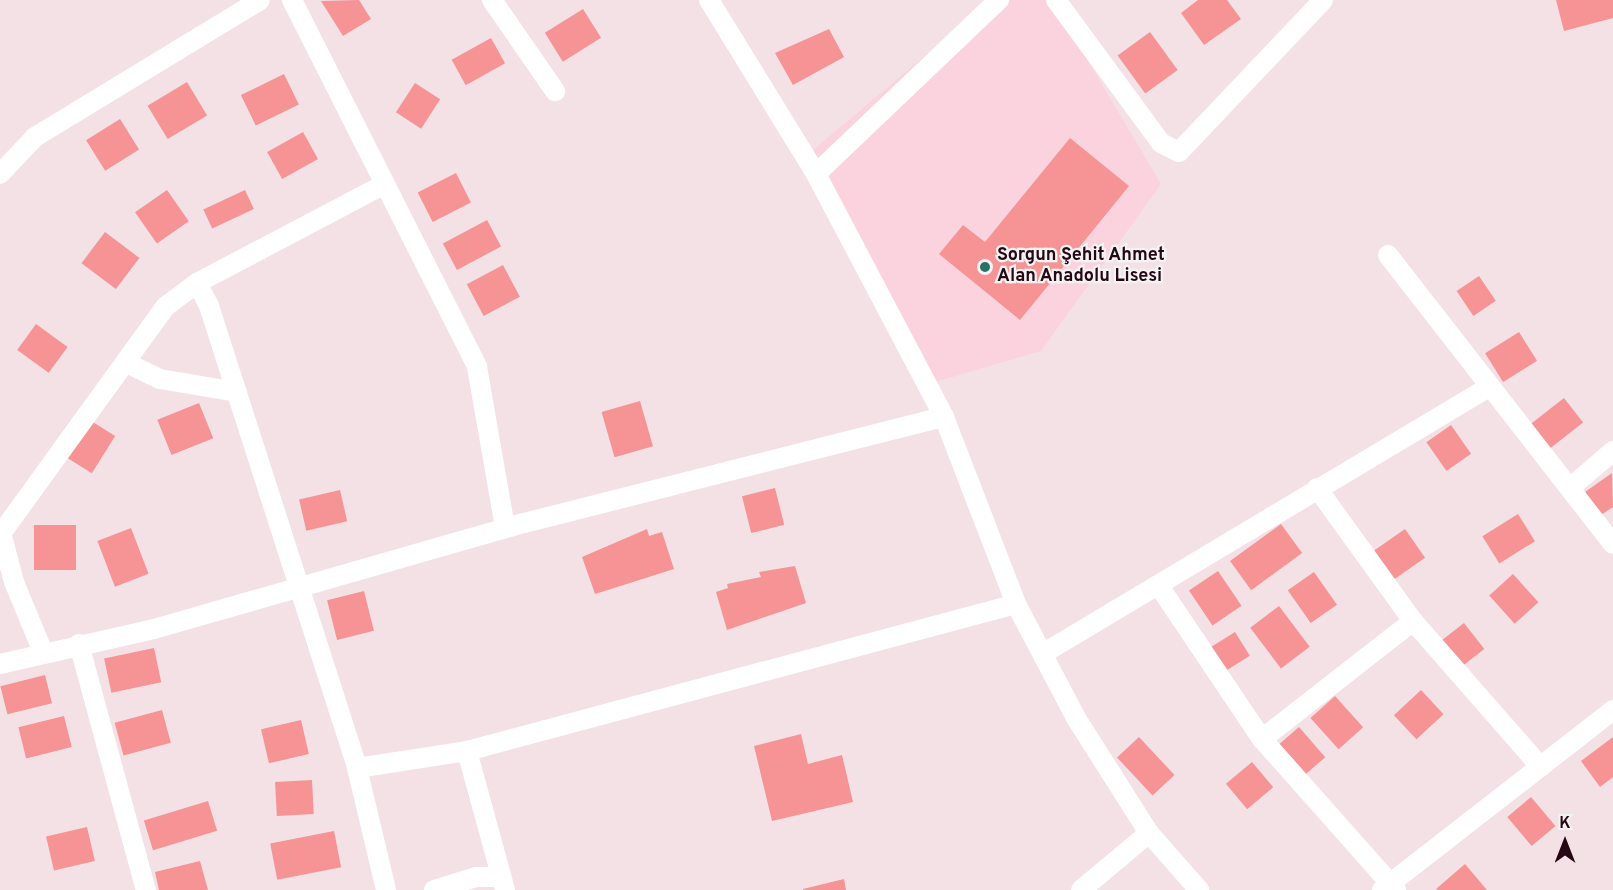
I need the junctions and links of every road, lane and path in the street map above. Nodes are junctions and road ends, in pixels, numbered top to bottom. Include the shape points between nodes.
1 (260, 0) edge
2 (292, 0) edge
3 (492, 0) edge
4 (709, 0) edge
5 (999, 0) edge
6 (1056, 0) edge
7 (1323, 0) edge
8 (555, 91) dead end
9 (0, 174) edge
10 (816, 174) junction
11 (381, 186) junction
12 (1388, 255) dead end
13 (197, 283) junction
14 (127, 363) junction
15 (1489, 387) junction
16 (237, 392) junction
17 (944, 417) junction
18 (1613, 451) edge
19 (1317, 489) junction
20 (1570, 489) junction
21 (505, 528) junction
22 (2, 530) edge
23 (1613, 544) edge
24 (1160, 586) junction
25 (301, 587) junction
26 (1016, 604) junction
27 (1413, 621) junction
28 (79, 645) junction
29 (43, 652) junction
30 (1044, 653) junction
31 (0, 664) edge
32 (1613, 710) edge
33 (1262, 739) junction
34 (467, 751) junction
35 (1541, 766) junction
36 (357, 768) junction
37 (1149, 833) junction
38 (502, 883) edge
39 (1389, 888) edge
40 (146, 890) edge
41 (386, 890) edge
42 (434, 890) edge
43 (1081, 890) edge
44 (1199, 890) edge

1 - 9 street via 35,137
2 - 11 street
3 - 8 street
4 - 10 street
5 - 10 street
6 - 7 street via 1161,143 1179,152
10 - 17 street
11 - 13 street
11 - 21 street via 477,367
12 - 15 street
13 - 14 street via 165,307
13 - 16 street
14 - 16 street via 160,379
14 - 22 street via 113,374
15 - 19 street
15 - 20 street
16 - 25 street
17 - 21 street
17 - 26 street
18 - 20 street
19 - 24 street
19 - 27 street
20 - 23 street
21 - 25 street
22 - 29 street via 14,582
24 - 30 street
24 - 33 street
25 - 28 street
25 - 36 street
26 - 30 street
26 - 34 street
27 - 33 street
27 - 35 street
28 - 29 street
28 - 40 street
29 - 31 street
30 - 37 street via 1076,718
32 - 35 street
33 - 39 street
34 - 36 street
34 - 38 street
35 - 39 street
36 - 41 street
37 - 43 street
37 - 44 street
38 - 42 street via 476,877

